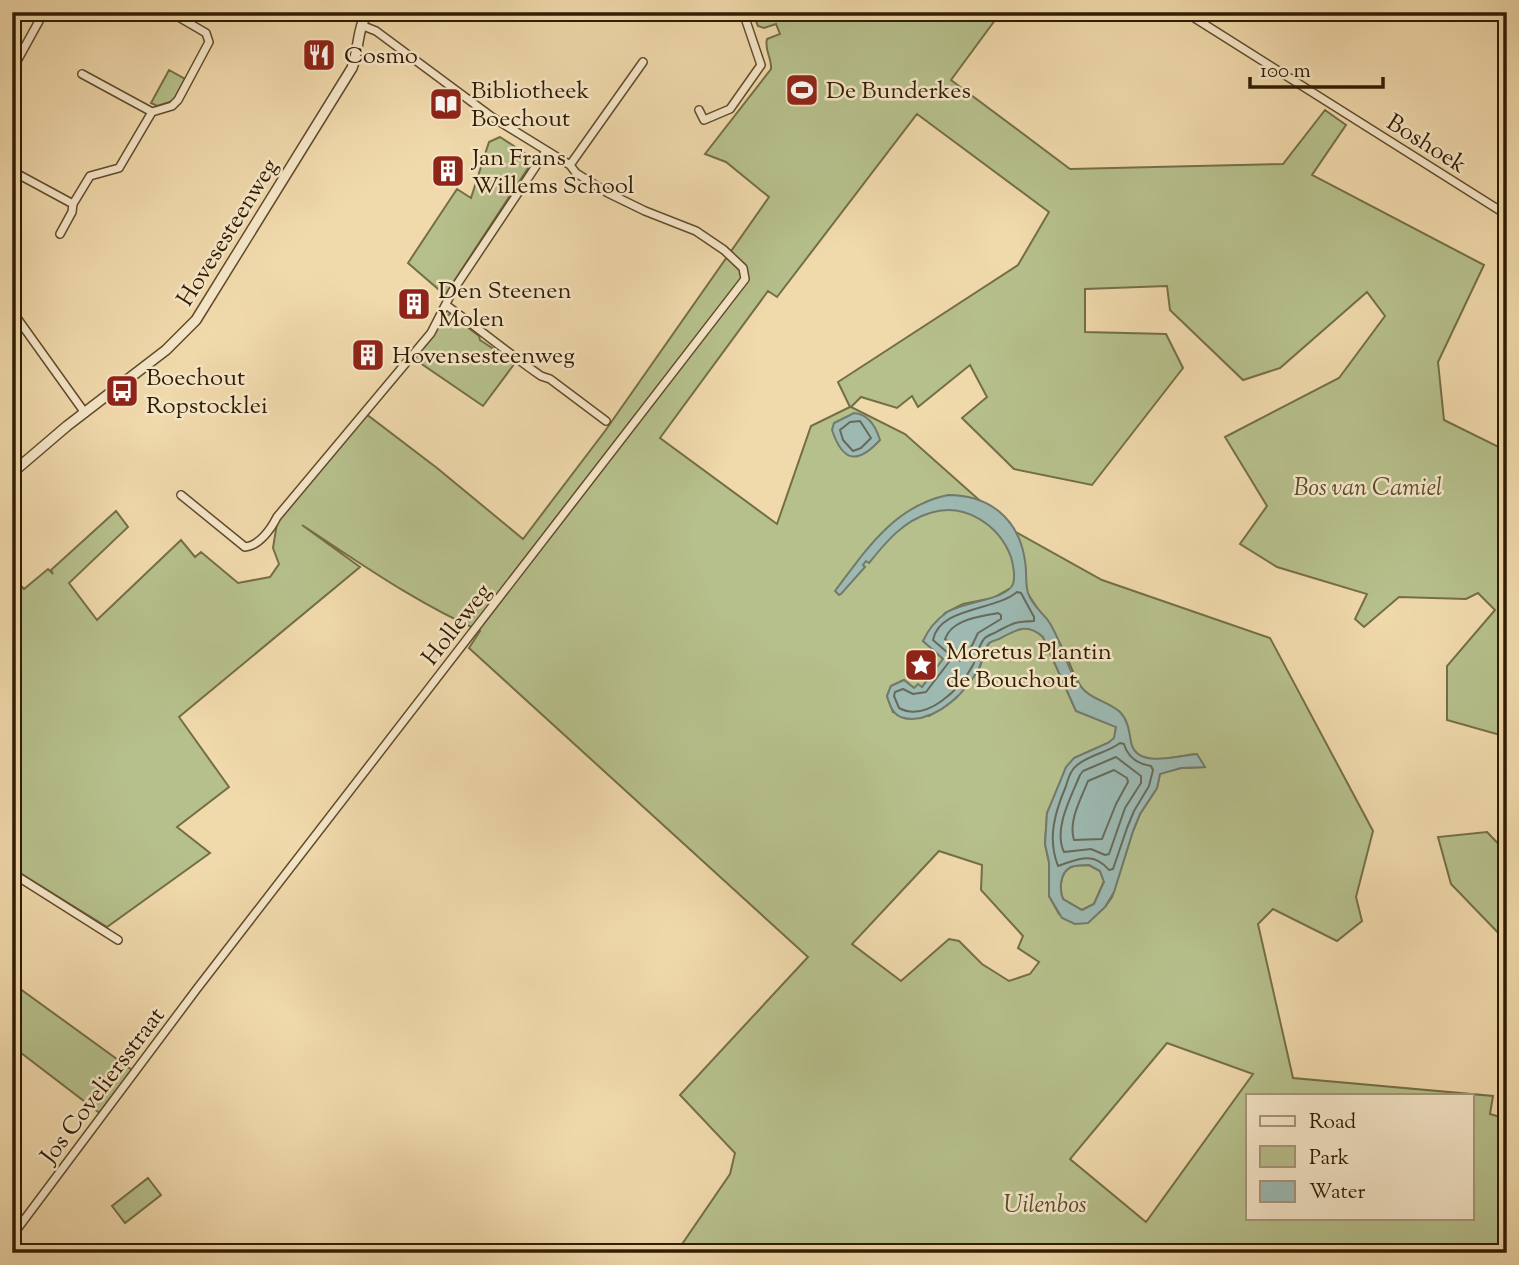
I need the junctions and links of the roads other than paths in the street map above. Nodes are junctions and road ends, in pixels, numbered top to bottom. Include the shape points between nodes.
1 (44, 12) edge
2 (170, 12) edge
3 (743, 12) edge
4 (1185, 12) edge
5 (364, 16) edge
6 (643, 62) dead end
7 (12, 70) edge
8 (82, 74) dead end
9 (699, 110) dead end
10 (152, 112) junction
11 (704, 120) junction
12 (708, 131) dead end
13 (546, 151) junction
14 (570, 165) junction
15 (12, 171) edge
16 (73, 204) junction
17 (1507, 215) edge
18 (60, 234) dead end
19 (446, 305) junction
20 (12, 311) edge
21 (19, 320) junction
22 (12, 328) edge
23 (85, 413) junction
24 (606, 421) dead end
25 (12, 473) edge
26 (181, 495) dead end
27 (12, 873) edge
28 (118, 940) dead end
29 (196, 990) joint
30 (12, 1237) edge

1 - 7 street
2 - 10 street via 206,33 209,41 178,100
3 - 11 street via 761,65 730,109
4 - 17 street, Boshoek
5 - 13 street via 376,31
5 - 23 street, Hovesesteenweg via 352,68 196,320 166,350
6 - 14 street
8 - 10 street
9 - 11 street
10 - 16 street via 119,168 90,176
11 - 12 street
13 - 14 street
13 - 19 street
14 - 29 street, Holleweg via 608,193 696,232 724,250 743,268 745,279
15 - 16 street
16 - 18 street
19 - 24 street
19 - 26 street via 431,332 272,527 248,548
20 - 21 street
21 - 22 street
21 - 23 street
23 - 25 street, Hovesesteenweg
27 - 28 street
29 - 30 street, Jos Coveliersstraat

